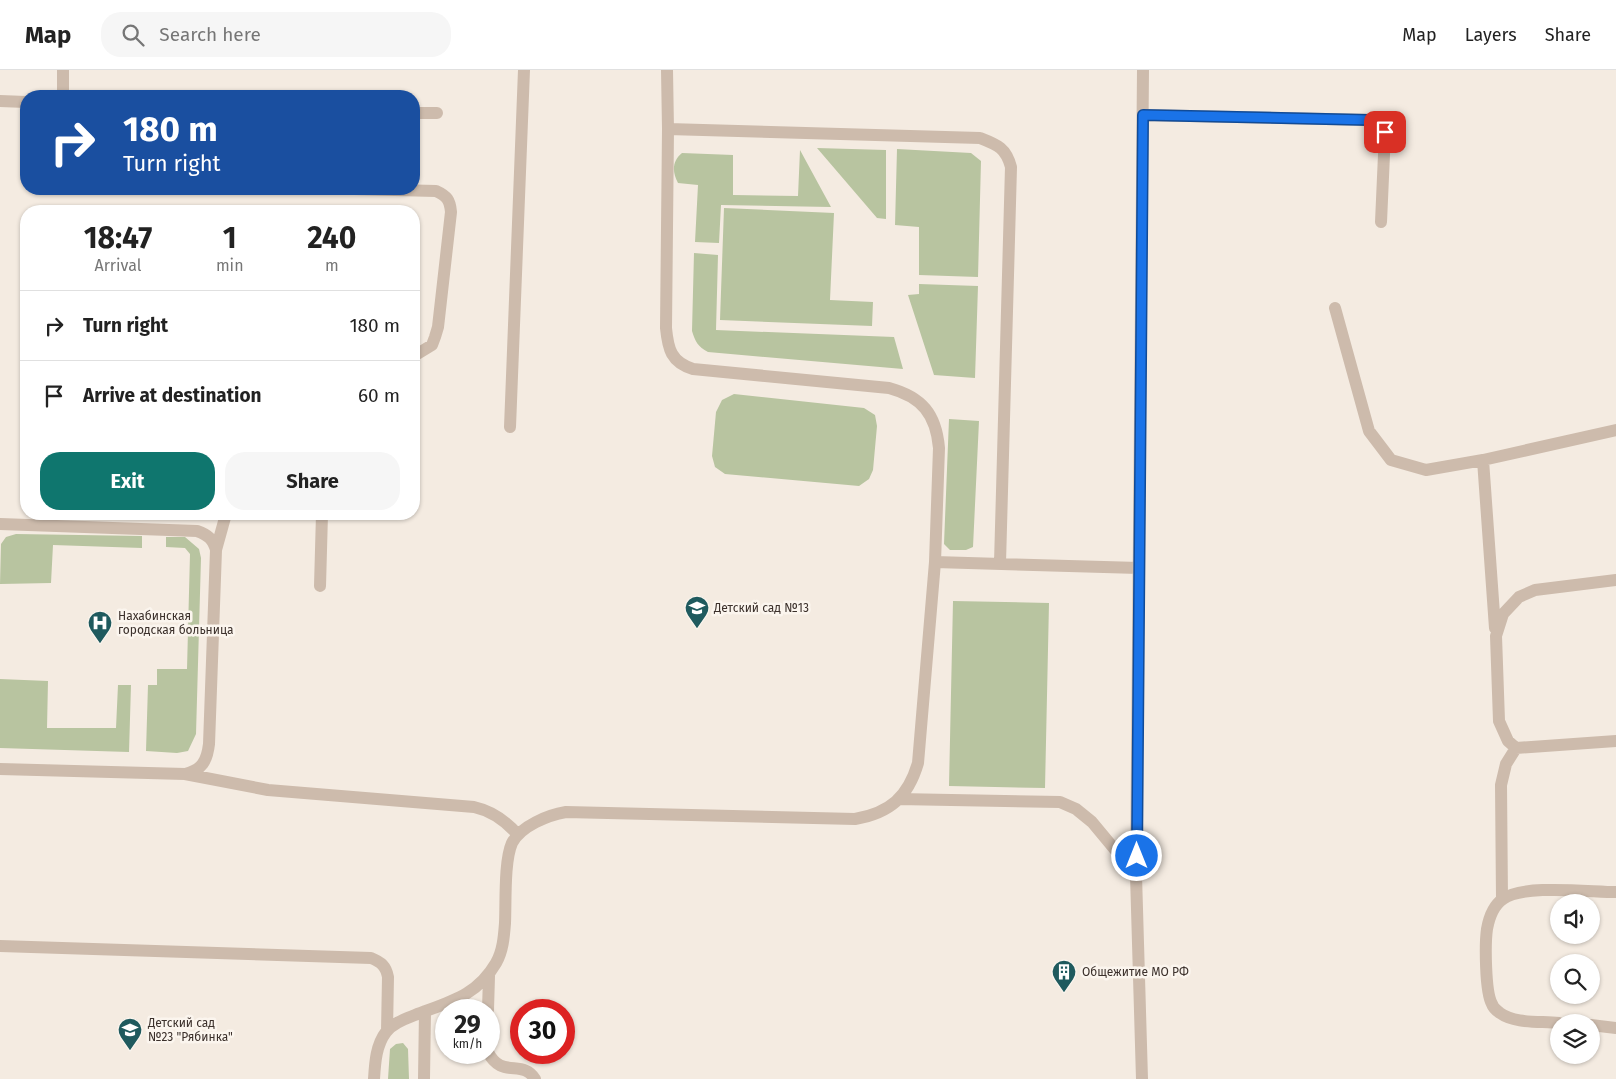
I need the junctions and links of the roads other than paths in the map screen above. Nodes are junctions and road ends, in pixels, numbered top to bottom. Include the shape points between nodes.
1 (63, 70) edge
2 (524, 70) edge
3 (666, 70) edge
4 (1143, 70) edge
5 (63, 90) edge
6 (0, 101) edge
7 (20, 102) edge
8 (420, 113) edge
9 (437, 113) dead end
10 (1143, 115) junction
11 (668, 129) junction
12 (420, 191) edge
13 (1381, 222) dead end
14 (1334, 308) dead end
15 (420, 352) edge
16 (510, 427) dead end
17 (1616, 430) edge
18 (1483, 460) junction
19 (224, 520) edge
20 (322, 520) edge
21 (0, 524) edge
22 (216, 550) junction
23 (936, 562) junction
24 (1000, 564) junction
25 (1139, 568) junction
26 (1616, 580) edge
27 (320, 586) dead end
28 (1496, 636) junction
29 (1616, 741) edge
30 (1516, 748) junction
31 (0, 769) edge
32 (185, 774) junction
33 (898, 799) junction
34 (518, 834) junction
35 (1136, 875) junction
36 (1616, 892) edge
37 (1502, 899) junction
38 (0, 946) edge
39 (489, 976) junction
40 (488, 999) edge
41 (425, 1011) junction
42 (1550, 1022) edge
43 (1600, 1026) edge
44 (1616, 1028) edge
45 (387, 1031) junction
46 (495, 1064) edge
47 (374, 1079) edge
48 (424, 1079) edge
49 (535, 1079) edge
50 (1142, 1079) edge

1 - 5 street
2 - 16 street
3 - 11 street
4 - 10 street
6 - 7 street
8 - 9 street
10 - 13 street via 1370,120 1379,124 1385,132
10 - 25 street
11 - 23 street via 666,328 670,351 683,366 693,369 889,388 918,401 926,409 937,432
11 - 24 street via 980,138 1002,149 1011,167
12 - 15 street via 436,191 446,196 451,212 438,327 432,345
14 - 18 street via 1369,431 1391,460 1426,470
17 - 18 street
18 - 28 street
19 - 22 street
20 - 27 street
21 - 22 street via 197,531 214,542
22 - 32 street via 209,749 202,767
23 - 24 street
23 - 33 street via 918,763 913,779
24 - 25 street
25 - 35 street
26 - 28 street via 1535,590 1519,598 1503,614
28 - 30 street via 1499,721 1508,741
29 - 30 street
30 - 37 street via 1506,764 1501,785
31 - 32 street
32 - 34 street via 268,790 474,807 498,816
33 - 34 street via 883,811 846,819 566,812 552,814
33 - 35 street via 1060,802 1076,809 1092,822
34 - 39 street via 508,859 504,942
35 - 50 street
36 - 37 street via 1540,890 1516,893
37 - 42 street via 1492,912 1487,929 1487,985 1492,1005 1512,1019
38 - 45 street via 371,958 380,962 388,977
39 - 40 street
39 - 41 street via 477,988 457,999
41 - 45 street via 399,1021
41 - 48 street
43 - 44 street
45 - 47 street via 380,1042
46 - 49 street via 532,1074

